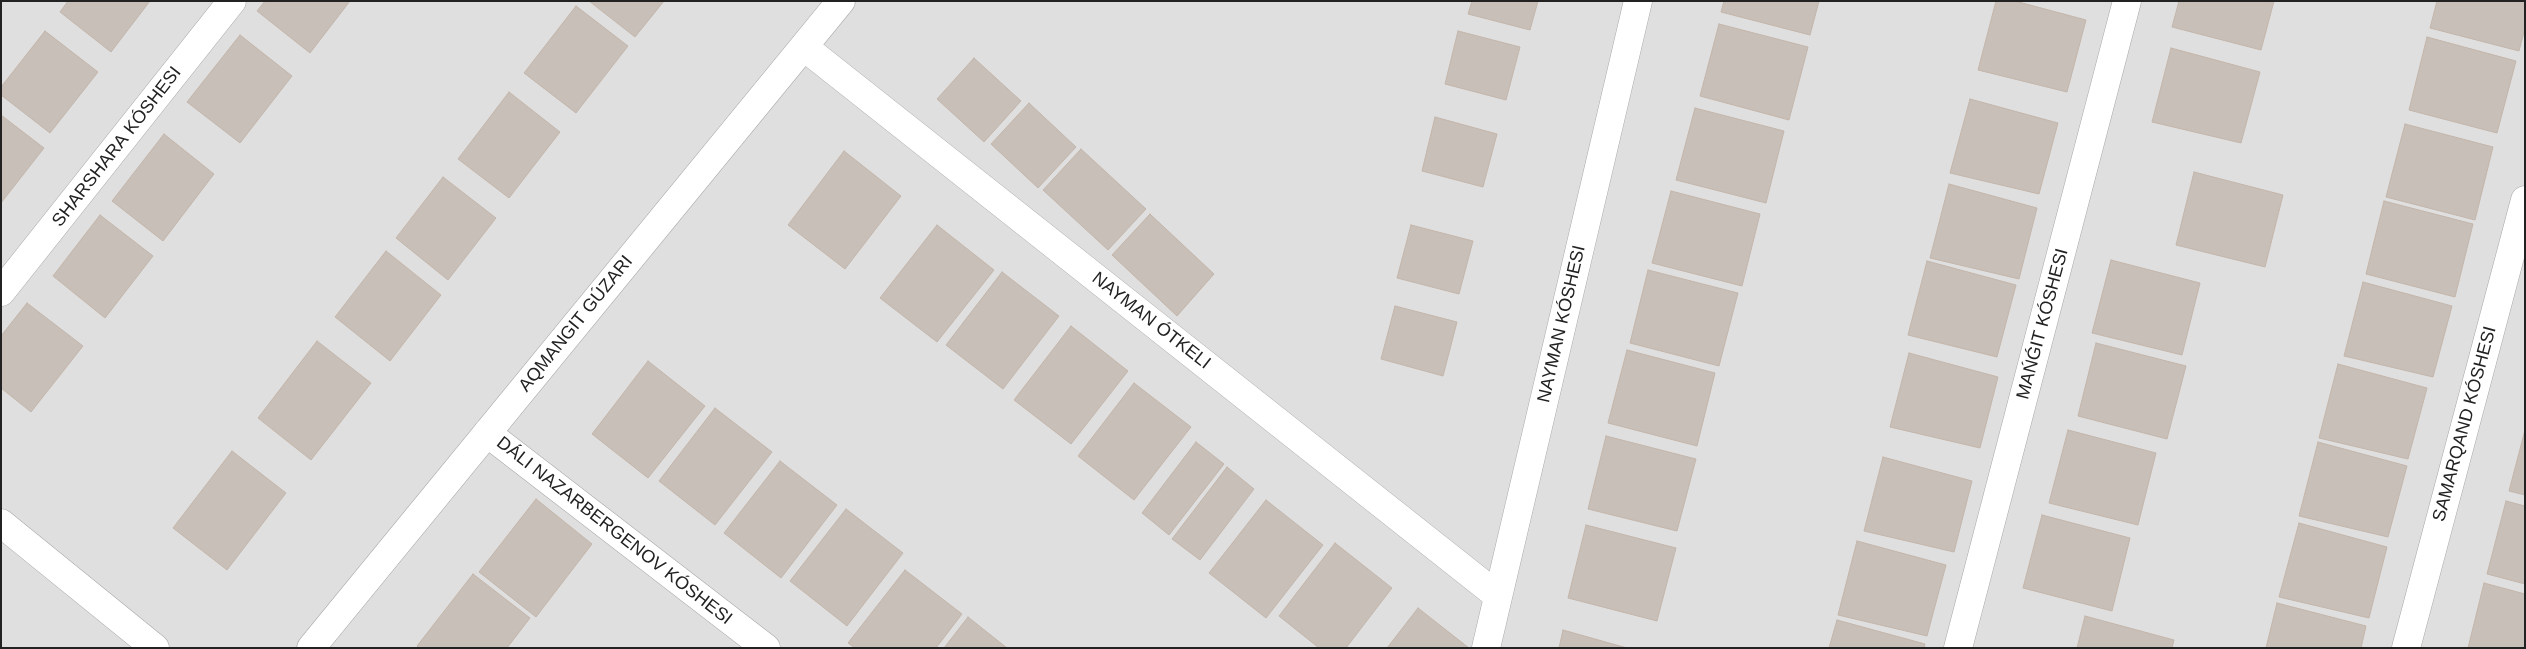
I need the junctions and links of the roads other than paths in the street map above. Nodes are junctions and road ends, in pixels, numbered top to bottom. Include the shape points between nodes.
1 (232, 1) edge
2 (841, 1) edge
3 (1638, 1) edge
4 (2127, 1) edge
5 (804, 46) junction
6 (2525, 200) edge
7 (1, 292) edge
8 (487, 433) junction
9 (1, 523) edge
10 (1498, 596) junction
11 (155, 648) edge
12 (311, 648) edge
13 (766, 648) edge
14 (1486, 648) edge
15 (1958, 648) edge
16 (2406, 648) edge

1 - 7 street, SHARSHARA KÓSHESI
2 - 5 street
3 - 10 street, NAYMAN KÓSHESI
4 - 15 street
5 - 8 street
5 - 10 street, NAYMAN ÓTKELI
6 - 16 street, SAMARQAND KÓSHESI
8 - 12 street
8 - 13 street, DÁLI NAZARBERGENOV KÓSHESI
9 - 11 street
10 - 14 street, NAYMAN KÓSHESI

